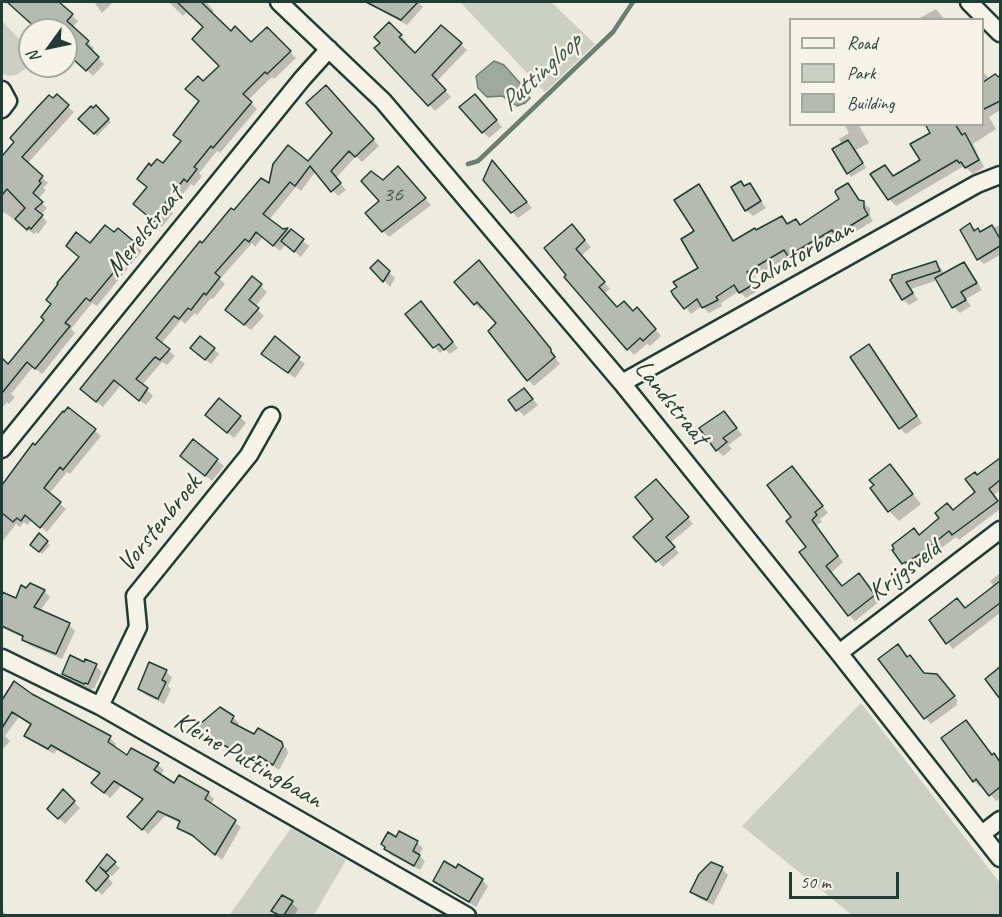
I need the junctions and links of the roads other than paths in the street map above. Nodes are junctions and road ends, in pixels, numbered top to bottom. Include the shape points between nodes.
1 (279, 2) edge
2 (969, 2) edge
3 (1000, 33) edge
4 (329, 50) junction
5 (2, 90) edge
6 (2, 109) edge
7 (1000, 175) edge
8 (622, 383) junction
9 (272, 416) dead end
10 (2, 449) edge
11 (1000, 530) edge
12 (839, 652) junction
13 (4, 664) edge
14 (100, 706) junction
15 (1000, 820) edge
16 (982, 834) junction
17 (1000, 858) edge
18 (466, 915) edge

1 - 4 street, Landstraat
2 - 3 street
4 - 8 street, Landstraat via 383,101
4 - 10 street, Merelstraat
5 - 6 street via 8,101
7 - 8 street, Salvatorbaan via 977,184
8 - 12 street, Landstraat
9 - 14 street, Vorstenbroek via 249,454 135,596 138,627
11 - 12 street, Krijgsveld
12 - 16 street, Landstraat
13 - 14 street, Kleine Puttingbaan
14 - 18 street, Kleine Puttingbaan
15 - 16 street
16 - 17 street, Landstraat

